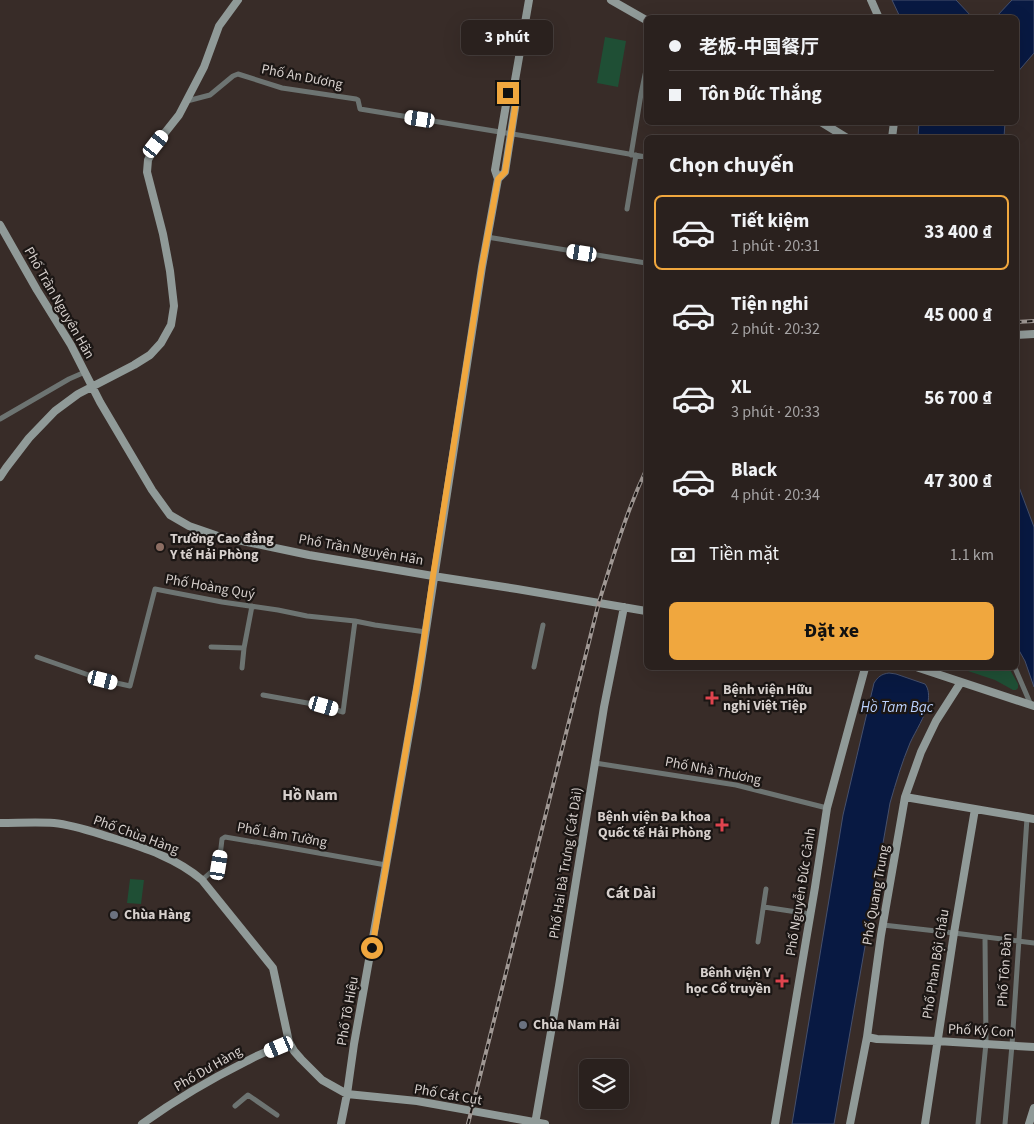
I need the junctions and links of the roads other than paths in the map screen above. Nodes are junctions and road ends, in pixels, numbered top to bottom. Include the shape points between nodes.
1 (238, 0) edge
2 (529, 0) edge
3 (611, 0) edge
4 (871, 0) edge
5 (624, 3) edge
6 (878, 15) edge
7 (644, 18) edge
8 (644, 80) edge
9 (514, 86) junction
10 (187, 101) junction
11 (826, 125) edge
12 (502, 132) junction
13 (511, 134) junction
14 (842, 135) edge
15 (634, 155) junction
16 (644, 157) edge
17 (498, 179) junction
18 (627, 209) dead end
19 (0, 226) edge
20 (487, 237) junction
21 (644, 263) edge
22 (1034, 334) edge
23 (1019, 335) edge
24 (85, 372) junction
25 (92, 386) junction
26 (0, 419) edge
27 (0, 478) edge
28 (433, 576) junction
29 (252, 606) junction
30 (624, 607) junction
31 (644, 611) edge
32 (355, 621) junction
33 (543, 625) dead end
34 (426, 632) junction
35 (211, 647) dead end
36 (244, 648) junction
37 (38, 657) dead end
38 (534, 667) dead end
39 (242, 668) dead end
40 (864, 670) edge
41 (925, 670) edge
42 (1016, 670) edge
43 (961, 682) junction
44 (263, 695) dead end
45 (1033, 707) edge
46 (595, 763) junction
47 (905, 797) junction
48 (826, 808) junction
49 (975, 809) junction
50 (1030, 818) edge
51 (0, 823) edge
52 (386, 865) junction
53 (202, 880) junction
54 (766, 889) dead end
55 (764, 907) junction
56 (810, 914) junction
57 (883, 925) junction
58 (954, 933) junction
59 (986, 938) junction
60 (1018, 941) junction
61 (758, 942) dead end
62 (1034, 943) edge
63 (867, 1037) junction
64 (937, 1041) junction
65 (290, 1042) junction
66 (986, 1043) junction
67 (1012, 1045) junction
68 (1034, 1047) edge
69 (347, 1094) junction
70 (235, 1106) dead end
71 (1034, 1108) edge
72 (278, 1115) dead end
73 (535, 1123) edge
74 (142, 1124) edge
75 (341, 1124) edge
76 (545, 1124) edge
77 (775, 1124) edge
78 (850, 1124) edge
79 (925, 1124) edge
80 (978, 1124) edge
81 (1005, 1124) edge
82 (1029, 1124) edge

1 - 10 main road via 220,26
2 - 9 main road
3 - 5 main road
4 - 6 main road
5 - 7 main road
8 - 15 street
9 - 12 main road via 508,93
9 - 13 main road via 517,95
10 - 12 street, Phố An Dương via 210,94 238,74 282,88 356,99 360,109
10 - 25 main road via 156,144 148,160 147,172 170,271 174,306 171,325 150,355
11 - 14 main road
12 - 13 street
12 - 17 main road via 495,170
13 - 15 street
13 - 17 main road via 505,172
15 - 16 street
15 - 18 street
17 - 20 main road, Phố Tô Hiệu
19 - 24 main road, Phố Trần Nguyên Hãn
20 - 21 street
20 - 28 main road, Phố Tô Hiệu
22 - 23 main road
24 - 25 main road, Phố Trần Nguyên Hãn
24 - 26 street
25 - 27 main road via 55,411 29,438
25 - 28 main road, Phố Trần Nguyên Hãn via 157,498 170,514 189,526 218,536 309,555
28 - 30 main road, Phố Trần Nguyên Hãn
28 - 34 main road, Phố Tô Hiệu
29 - 32 street, Phố Hoàng Quý
29 - 36 street
29 - 37 street, Phố Hoàng Quý via 155,589 130,686
30 - 31 main road, Phố Trần Nguyên Hãn
30 - 46 main road, Phố Hai Bà Trưng (Cát Dài)
32 - 34 street, Phố Hoàng Quý
32 - 44 street via 343,712
33 - 38 street
34 - 52 main road, Phố Tô Hiệu
35 - 36 street
36 - 39 street
40 - 48 main road, Phố Nguyễn Đức Cảnh
41 - 43 main road
42 - 45 street
43 - 45 main road
43 - 47 main road, Phố Quang Trung via 932,729
46 - 48 street, Phố Nhà Thương via 736,785
46 - 73 main road, Phố Hai Bà Trưng (Cát Dài)
47 - 49 main road
47 - 57 main road, Phố Quang Trung
48 - 56 main road, Phố Nguyễn Đức Cảnh
49 - 50 main road
49 - 58 main road, Phố Phan Bội Châu
50 - 60 street, Phố Tôn Đản
51 - 53 main road, Phố Chùa Hàng via 54,823 79,827 161,855 179,863
52 - 53 street, Phố Lâm Tường via 225,837 222,839 219,865
52 - 69 main road, Phố Tô Hiệu
53 - 65 main road, Phố Chùa Hàng via 273,968
54 - 55 street
55 - 56 street
55 - 61 street
56 - 77 main road, Phố Nguyễn Đức Cảnh
57 - 58 street
57 - 63 main road, Phố Quang Trung
58 - 59 street
58 - 64 main road, Phố Phan Bội Châu
59 - 60 street
59 - 66 street
60 - 62 street
60 - 67 street, Phố Tôn Đản
63 - 64 main road, Phố Ký Con
63 - 78 main road, Phố Quang Trung
64 - 66 main road, Phố Ký Con
64 - 79 main road, Phố Phan Bội Châu
65 - 69 main road, Phố Chùa Hàng via 301,1060 322,1080
65 - 74 main road, Phố Dư Hàng via 207,1082
66 - 67 main road, Phố Ký Con
66 - 80 street
67 - 68 main road, Phố Ký Con
67 - 81 street, Phố Tôn Đản
69 - 73 main road, Phố Cát Cụt via 417,1101
69 - 75 main road, Phố Tô Hiệu
70 - 72 street via 248,1095
71 - 82 main road
73 - 76 main road, Phố Cát Cụt

